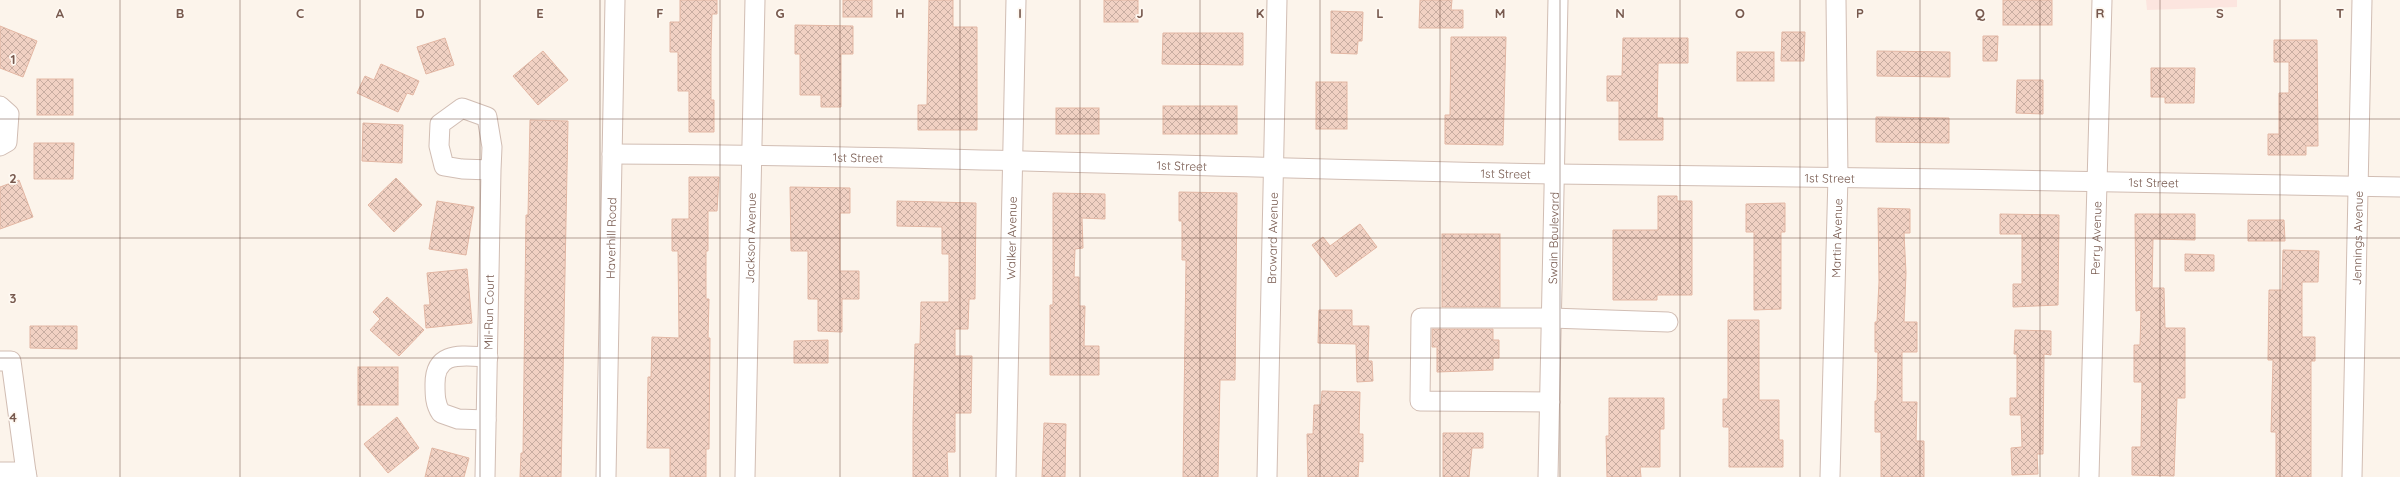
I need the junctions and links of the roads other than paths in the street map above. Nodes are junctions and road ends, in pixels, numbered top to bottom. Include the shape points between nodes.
1 (615, 0) edge
2 (755, 0) edge
3 (1016, 0) edge
4 (1277, 0) edge
5 (1558, 0) edge
6 (1836, 0) edge
7 (2102, 0) edge
8 (2362, 0) edge
9 (0, 106) edge
10 (0, 146) edge
11 (612, 154) junction
12 (751, 155) junction
13 (1013, 160) junction
14 (1274, 167) junction
15 (491, 170) junction
16 (1554, 174) junction
17 (1838, 176) junction
18 (2096, 180) junction
19 (2358, 186) junction
20 (2400, 186) edge
21 (1551, 318) junction
22 (1668, 322) dead end
23 (488, 356) junction
24 (0, 361) edge
25 (1550, 402) junction
26 (486, 420) junction
27 (0, 472) edge
28 (27, 475) edge
29 (485, 477) edge
30 (606, 477) edge
31 (745, 477) edge
32 (1006, 477) edge
33 (1267, 477) edge
34 (1548, 477) edge
35 (1830, 477) edge
36 (2089, 477) edge
37 (2352, 477) edge

1 - 11 street, Haverhill Road
2 - 12 street, Jackson Avenue
3 - 13 street, Walker Avenue
4 - 14 street, Broward Avenue
5 - 16 street, Swain Boulevard
6 - 17 street, Martin Avenue
7 - 18 street, Perry Avenue
8 - 19 street, Jennings Avenue
9 - 10 street via 9,114 7,142
11 - 12 street, 1st Street
11 - 30 street, Haverhill Road
12 - 13 street, 1st Street
12 - 31 street, Jackson Avenue
13 - 14 street, 1st Street
13 - 32 street, Walker Avenue
14 - 16 street, 1st Street
14 - 33 street, Broward Avenue
15 - 15 street, Mil-Run Court via 492,147 487,117 462,108 440,124 439,146 444,166
15 - 23 street, Mil-Run Court
16 - 17 street, 1st Street
16 - 21 street, Swain Boulevard
17 - 18 street, 1st Street
17 - 35 street, Martin Avenue
18 - 19 street, 1st Street
18 - 36 street, Perry Avenue
19 - 20 street, 1st Street
19 - 37 street, Jennings Avenue
21 - 22 street
21 - 25 street, Swain Boulevard
21 - 25 street via 1421,318 1420,401
23 - 26 street, Mil-Run Court
23 - 26 street via 448,358 439,363 435,372 435,398 441,413 458,420
24 - 28 street via 11,361
25 - 34 street, Swain Boulevard
26 - 29 street, Mil-Run Court
27 - 28 street

